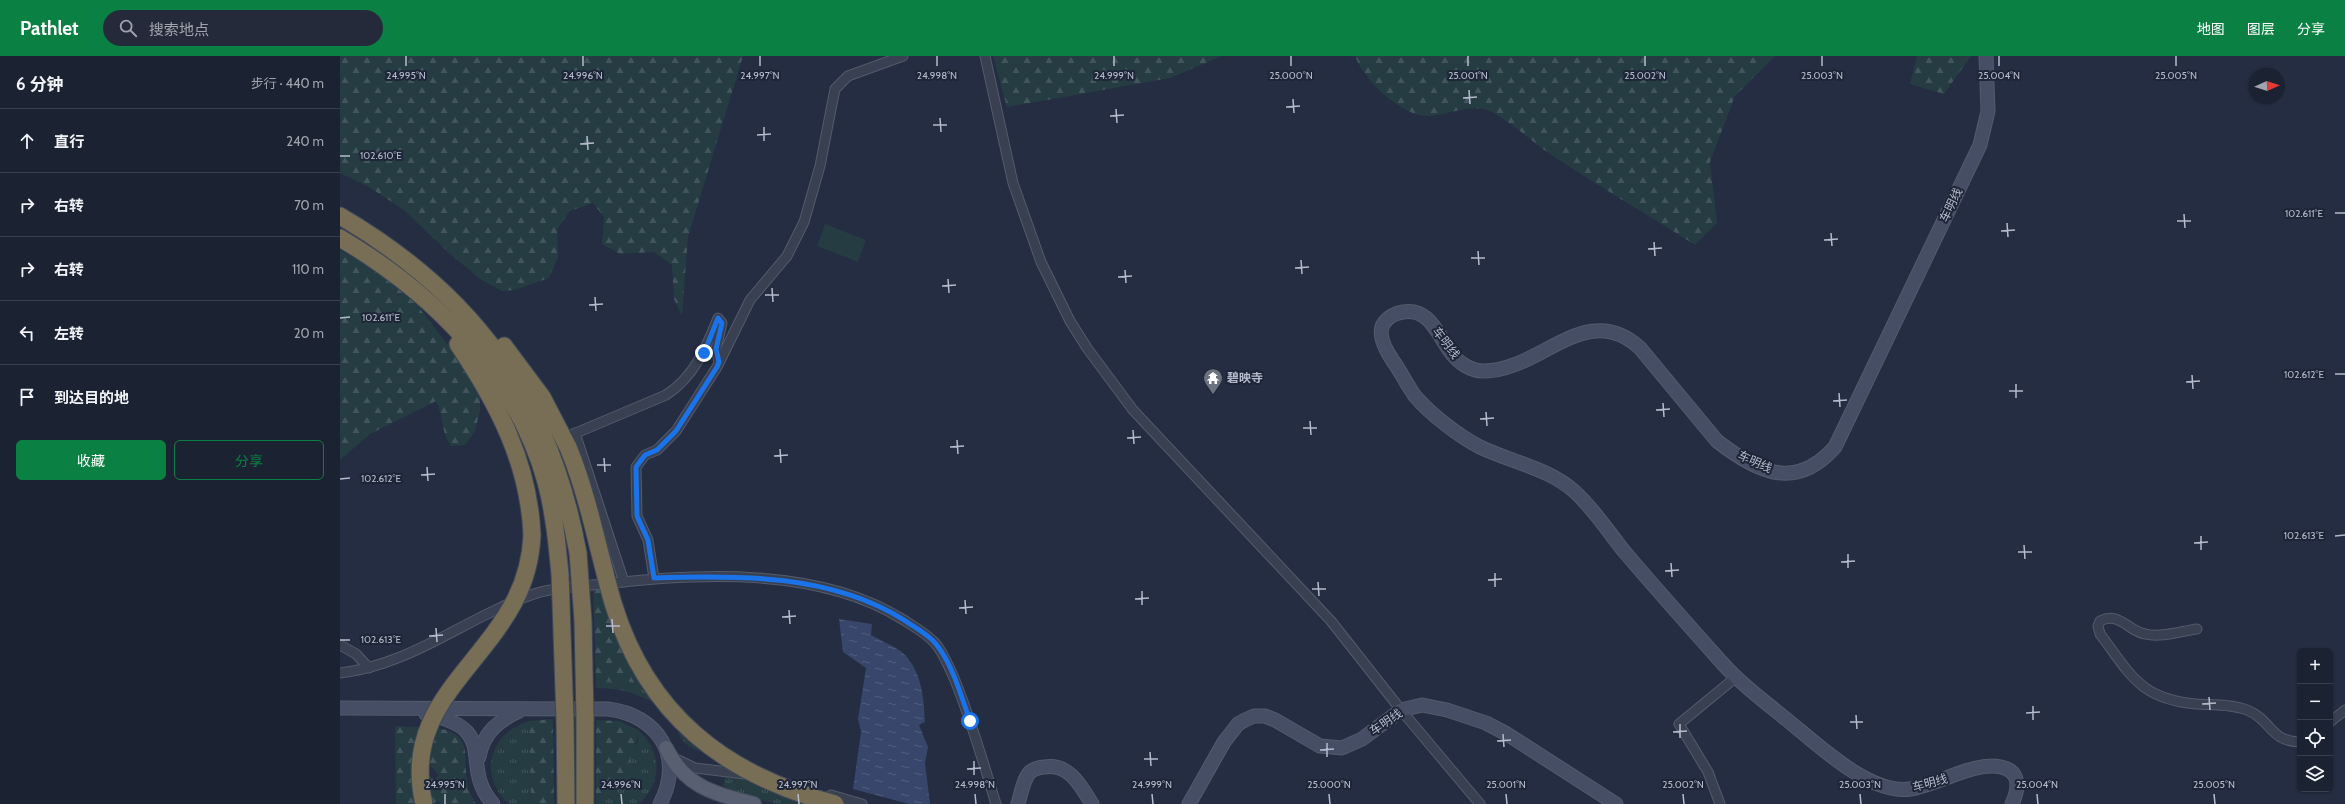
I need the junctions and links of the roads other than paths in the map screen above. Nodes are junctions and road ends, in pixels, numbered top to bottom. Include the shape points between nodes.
1 (903, 56) edge
2 (985, 56) edge
3 (1986, 56) edge
4 (340, 216) edge
5 (340, 238) edge
6 (432, 280) junction
7 (418, 294) junction
8 (719, 362) junction
9 (569, 440) junction
10 (654, 578) junction
11 (624, 582) junction
12 (2197, 629) dead end
13 (340, 646) edge
14 (369, 668) junction
15 (340, 673) edge
16 (1735, 678) junction
17 (340, 708) edge
18 (387, 708) junction
19 (521, 710) junction
20 (1401, 710) junction
21 (2345, 710) edge
22 (2332, 720) edge
23 (2297, 742) edge
24 (666, 748) junction
25 (478, 768) junction
26 (424, 804) edge
27 (493, 804) edge
28 (566, 804) edge
29 (585, 804) edge
30 (660, 804) edge
31 (754, 804) edge
32 (834, 804) edge
33 (862, 804) edge
34 (996, 804) edge
35 (1018, 804) edge
36 (1092, 804) edge
37 (1189, 804) edge
38 (1480, 804) edge
39 (1616, 804) edge
40 (1720, 804) edge
41 (2012, 804) edge

1 - 8 street via 848,76 835,89 820,166 804,222 787,256 750,300
2 - 20 street via 1013,183 1041,262 1070,321 1087,348 1133,410 1331,621
3 - 16 main road, 车明线 via 1988,112 1980,145 1838,441 1826,457 1807,470 1786,474 1769,470 1730,451 1717,441 1640,348 1630,338 1618,333 1603,330 1577,334 1506,368 1479,371 1458,360 1434,326 1422,315 1408,311 1398,313 1383,324 1381,331 1388,352 1416,397 1442,421 1478,446 1562,481 1588,504 1621,547
4 - 6 highway via 404,258
5 - 7 highway
6 - 9 highway via 454,294 503,344 542,397
6 - 29 highway, bridge via 492,346 542,430 563,486 578,553 583,621
7 - 26 highway, bridge via 456,341 501,415 526,483 532,535 526,573 514,603 497,629 450,687 430,723 421,761
7 - 28 highway, bridge via 454,327 498,380 524,426 546,481 554,514 560,574
8 - 9 street via 716,349 722,323 718,318 704,353 674,390
8 - 10 street via 676,431 657,450 645,455 636,467 637,516 648,540
9 - 11 street
9 - 32 highway, bridge via 621,625 640,666 657,693 696,736 730,762 777,786
10 - 11 street
10 - 34 street via 766,579 808,585 860,597 913,626 936,645 949,669 970,721
11 - 14 street via 537,593 420,649
12 - 23 street via 2144,634 2113,618 2100,621 2098,626 2100,634 2138,684 2149,692 2172,700 2247,710 2262,719 2283,740
13 - 14 street via 356,654
14 - 15 street
16 - 40 street via 1679,724 1708,772
16 - 41 main road, 车明线 via 1838,761 1871,781 1891,789 1909,789 1978,769 1999,767 2013,772 2017,779 2018,788
17 - 18 main road
18 - 19 main road
18 - 25 main road via 442,717 461,726 472,738
19 - 24 main road via 624,711 649,724 658,733
19 - 25 main road via 499,722 487,734 480,749
20 - 37 main road, 车明线 via 1352,745 1336,748 1320,746 1265,716 1254,716 1238,724 1224,742
20 - 38 street
20 - 39 main road, 车明线 via 1411,706 1433,707 1486,723
21 - 22 street
24 - 30 main road via 669,764 668,784
24 - 31 main road via 674,763 689,780 715,793
24 - 33 street via 674,758 695,768 751,775
25 - 27 main road via 481,785
35 - 36 main road via 1030,772 1041,767 1053,766 1073,776

